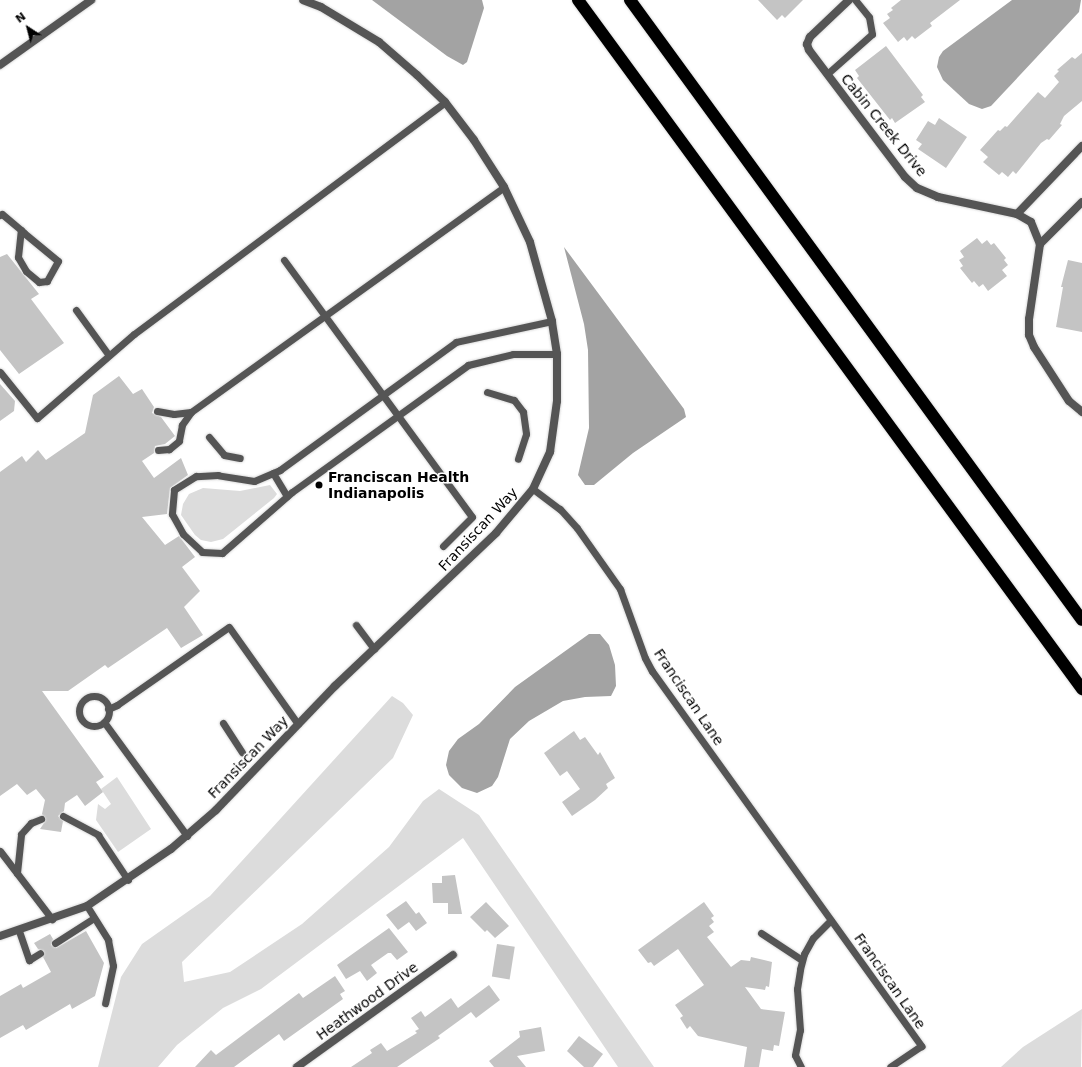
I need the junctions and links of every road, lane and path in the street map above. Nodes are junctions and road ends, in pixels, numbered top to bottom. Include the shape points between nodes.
1 (90, 0) edge
2 (303, 0) edge
3 (578, 0) edge
4 (630, 0) edge
5 (849, 0) edge
6 (855, 0) edge
7 (0, 65) edge
8 (827, 74) junction
9 (445, 102) junction
10 (1082, 146) edge
11 (504, 187) junction
12 (1082, 202) edge
13 (1018, 214) junction
14 (0, 215) edge
15 (21, 230) junction
16 (1040, 244) junction
17 (284, 260) dead end
18 (76, 310) dead end
19 (325, 315) junction
20 (552, 321) junction
21 (108, 354) junction
22 (556, 354) junction
23 (0, 372) edge
24 (487, 392) dead end
25 (384, 396) junction
26 (157, 411) dead end
27 (191, 412) junction
28 (1082, 412) edge
29 (398, 416) junction
30 (209, 437) dead end
31 (158, 450) dead end
32 (240, 458) dead end
33 (518, 459) dead end
34 (273, 473) junction
35 (533, 489) junction
36 (287, 496) junction
37 (443, 546) dead end
38 (1082, 620) edge
39 (356, 625) dead end
40 (374, 649) junction
41 (1082, 689) edge
42 (108, 709) junction
43 (104, 722) junction
44 (223, 723) dead end
45 (298, 724) junction
46 (242, 752) dead end
47 (63, 816) dead end
48 (41, 819) dead end
49 (187, 836) junction
50 (0, 851) edge
51 (17, 872) junction
52 (128, 880) junction
53 (87, 906) junction
54 (94, 918) junction
55 (52, 919) junction
56 (831, 920) junction
57 (19, 930) junction
58 (761, 933) dead end
59 (0, 936) edge
60 (55, 943) dead end
61 (40, 953) dead end
62 (453, 955) dead end
63 (802, 960) junction
64 (105, 1003) dead end
65 (297, 1067) edge
66 (801, 1067) edge
67 (890, 1067) edge

1 - 7 street
2 - 9 street, Fransiscan Way via 321,7 379,42
3 - 41 highway
4 - 38 highway
5 - 8 street, Cabin Creek Drive via 810,37 807,44
6 - 8 lane via 869,17 872,34
8 - 13 street, Cabin Creek Drive via 905,177 917,188 938,197
9 - 11 street, Fransiscan Way
9 - 21 lane
10 - 13 street
11 - 19 lane
11 - 20 street, Fransiscan Way via 530,242
12 - 16 street
13 - 16 street, Cabin Creek Drive via 1031,222
14 - 15 lane
15 - 15 lane via 58,262 47,281 39,282 26,271 18,258
16 - 28 street via 1029,335 1069,401
17 - 19 lane
18 - 21 lane
19 - 25 lane
19 - 27 lane
20 - 22 street, Fransiscan Way
20 - 25 lane via 456,342
21 - 23 lane via 37,418
22 - 29 lane via 513,354 468,365
22 - 35 street, Fransiscan Way via 557,401 550,452
24 - 33 lane via 514,400 523,412 526,434
25 - 29 lane
25 - 34 lane
26 - 27 lane via 174,414
27 - 31 lane via 182,425 180,441 169,449
29 - 36 lane
29 - 37 lane via 472,517
30 - 32 lane via 224,455
34 - 36 lane
34 - 36 lane via 254,481 218,475 196,476 174,490 172,514 183,534 202,552 222,553
35 - 40 street, Fransiscan Way via 496,533
35 - 56 lane, Franciscan Lane via 560,509 577,528 620,589 652,671
39 - 40 lane
40 - 45 street, Fransiscan Way
42 - 43 lane
42 - 43 lane via 103,700 94,697 85,699 79,707 80,717 86,724 95,726
42 - 45 lane via 229,627
43 - 49 lane
44 - 46 lane
45 - 49 street, Fransiscan Way via 216,810
47 - 52 lane via 98,835
48 - 51 lane via 31,823 21,834
49 - 52 street, Fransiscan Way
50 - 51 lane
51 - 55 lane
52 - 53 street, Fransiscan Way
53 - 54 lane
53 - 55 street, Fransiscan Way
54 - 60 lane
54 - 64 lane via 108,940 113,966
55 - 57 street, Fransiscan Way
56 - 63 lane via 813,938
56 - 67 lane, Franciscan Lane via 920,1046
57 - 59 street, Fransiscan Way
57 - 61 lane via 29,960
58 - 63 lane
62 - 65 street, Heathwood Drive
63 - 66 lane via 797,989 800,1030 794,1055

